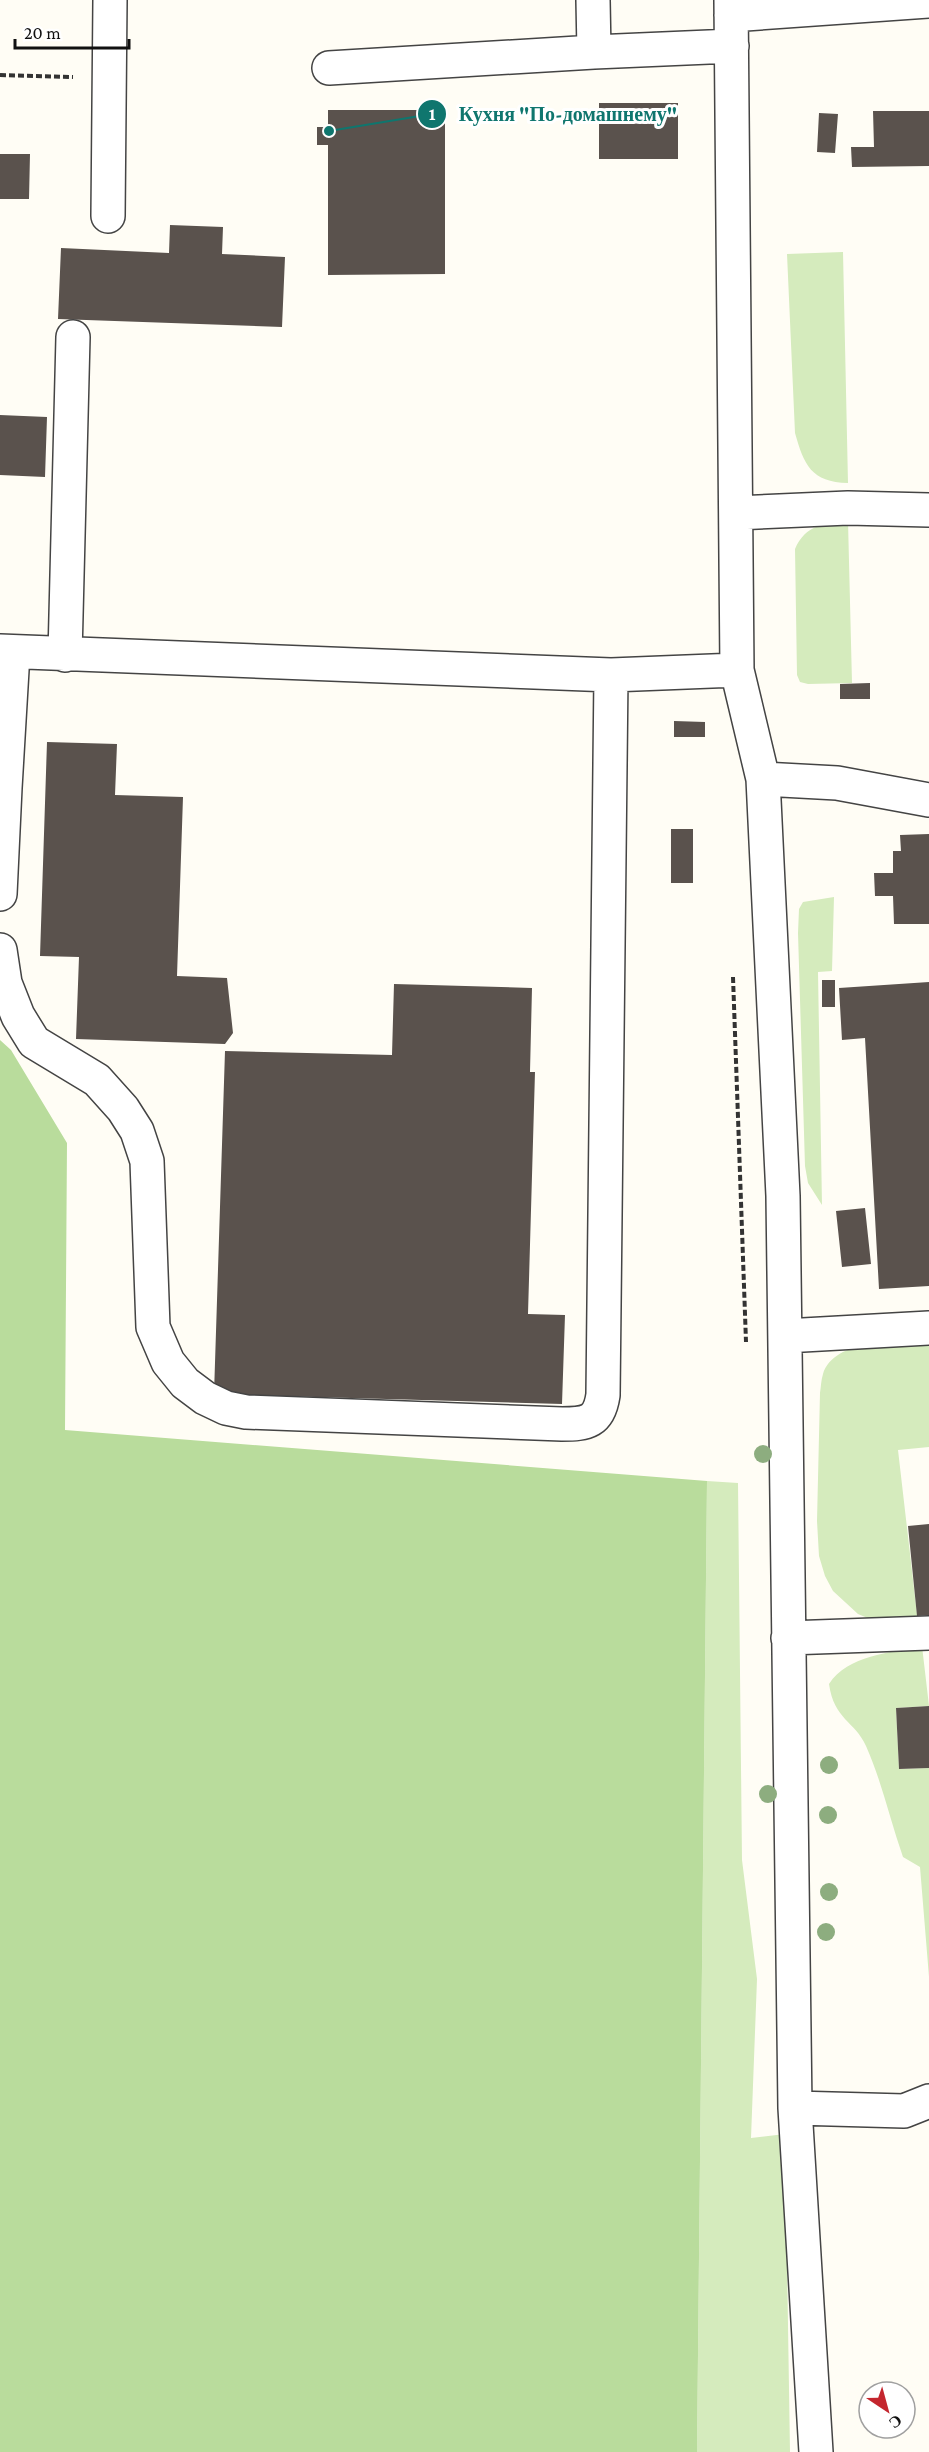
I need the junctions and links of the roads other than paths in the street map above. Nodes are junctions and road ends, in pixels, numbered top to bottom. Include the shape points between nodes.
1 (110, 0) edge
2 (593, 0) edge
3 (929, 1) edge
4 (731, 7) edge
5 (732, 46) junction
6 (594, 52) junction
7 (329, 68) dead end
8 (108, 216) dead end
9 (72, 337) dead end
10 (929, 510) edge
11 (735, 513) junction
12 (6, 652) edge
13 (65, 655) junction
14 (737, 670) junction
15 (611, 675) junction
16 (763, 779) junction
17 (2, 787) edge
18 (929, 800) edge
19 (0, 894) edge
20 (0, 950) edge
21 (929, 1328) edge
22 (785, 1336) junction
23 (929, 1633) edge
24 (788, 1638) junction
25 (795, 2108) junction
26 (920, 2113) edge
27 (816, 2452) edge

1 - 8 street
2 - 6 street
3 - 4 street
4 - 5 street
5 - 6 street
5 - 11 street
6 - 7 street
9 - 13 street
10 - 11 street via 848,508
11 - 14 street
12 - 13 street
12 - 17 street
13 - 15 street
14 - 15 street
14 - 16 street
15 - 20 street via 603,1395 594,1418 579,1424 562,1424 246,1412 226,1408 185,1383 168,1362 153,1327 147,1161 137,1131 96,1080 34,1042 8,991
16 - 18 street via 837,783
16 - 22 street via 783,1196
17 - 19 street
21 - 22 street
22 - 24 street
23 - 24 street
24 - 25 street
25 - 26 street
25 - 27 street

